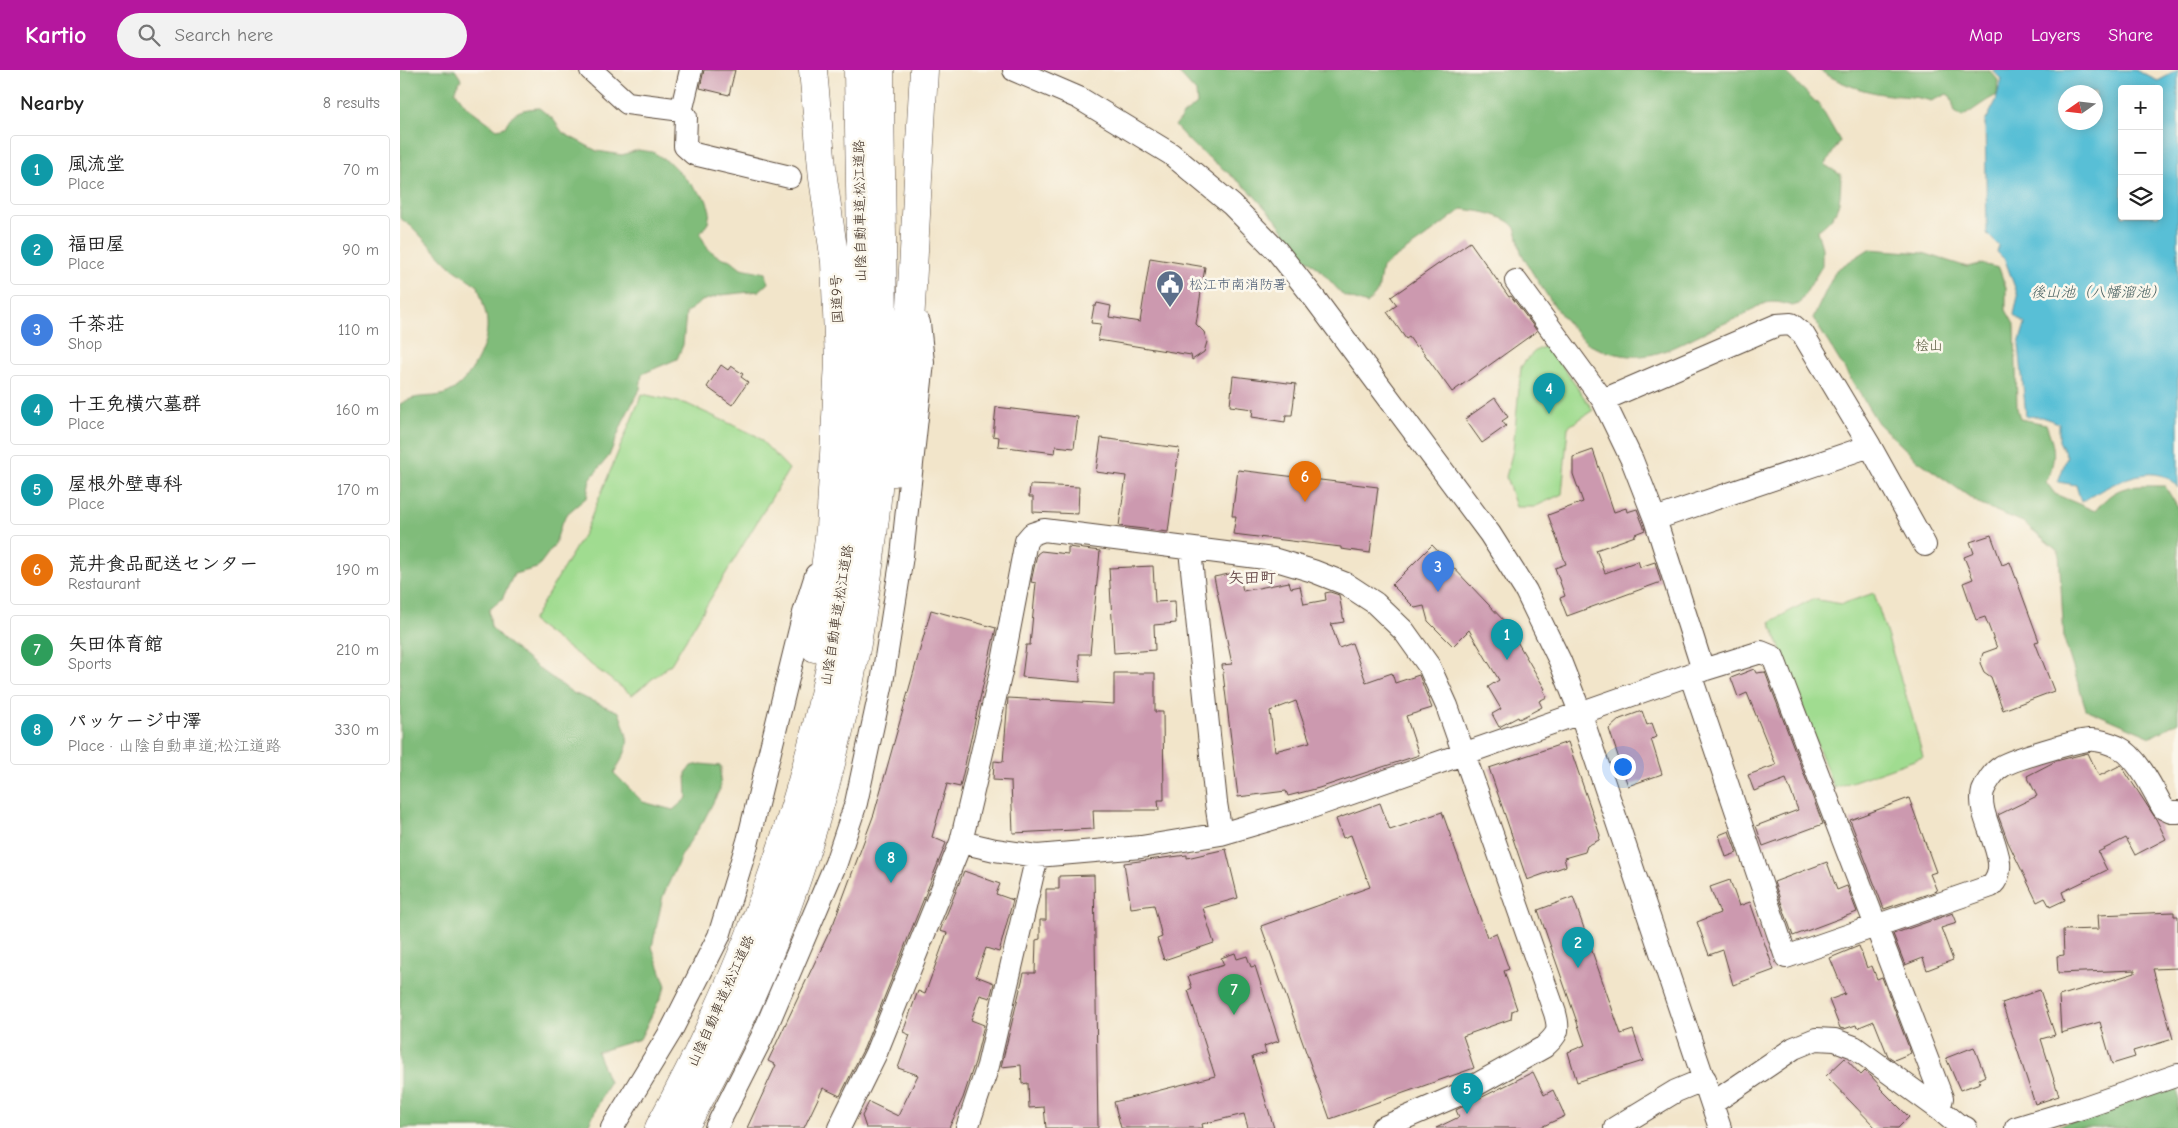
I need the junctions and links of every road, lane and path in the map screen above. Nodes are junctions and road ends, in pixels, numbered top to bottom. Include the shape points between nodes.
1 (591, 70) edge
2 (691, 70) edge
3 (813, 70) edge
4 (924, 70) edge
5 (1014, 70) edge
6 (872, 72) edge
7 (680, 110) junction
8 (790, 177) dead end
9 (914, 272) junction
10 (1516, 281) dead end
11 (1602, 400) junction
12 (1870, 446) junction
13 (1655, 519) junction
14 (830, 529) junction
15 (1925, 545) dead end
16 (1190, 550) junction
17 (1697, 672) junction
18 (1580, 712) junction
19 (1464, 753) junction
20 (2178, 812) edge
21 (1221, 834) junction
22 (810, 840) junction
23 (961, 842) junction
24 (1037, 856) junction
25 (1877, 926) junction
26 (730, 986) junction
27 (2178, 1074) edge
28 (1706, 1079) junction
29 (1713, 1103) junction
30 (1940, 1109) junction
31 (612, 1128) edge
32 (659, 1128) edge
33 (684, 1128) edge
34 (716, 1128) edge
35 (839, 1128) edge
36 (967, 1128) edge
37 (1382, 1128) edge
38 (1615, 1128) edge
39 (1720, 1128) edge
40 (1966, 1128) edge
41 (2016, 1128) edge

1 - 7 street via 627,103
2 - 7 street
3 - 14 highway, 国道9号 via 835,262 840,362
4 - 9 highway
5 - 18 street via 1079,98 1171,154 1232,205 1277,251 1490,534 1526,591 1560,661
6 - 22 highway, 山陰自動車道;松江道路 via 883,352 879,479 854,660
6 - 26 highway, 山陰自動車道;松江道路 via 856,478 833,655 808,762 785,841
7 - 8 street via 686,118 685,146 694,154
9 - 22 highway via 899,448 868,651 838,766
9 - 34 street via 923,362 906,517 882,683 856,803 836,863 762,1038
10 - 11 street
11 - 12 street via 1776,325 1791,324 1803,334
11 - 13 street via 1632,460
12 - 13 street
12 - 15 street
13 - 17 street
14 - 26 highway, 国道9号 via 810,681 772,844
14 - 31 street via 804,613 748,841 719,936 671,1031
16 - 19 street via 1273,559 1346,584 1375,603 1404,631 1429,666
16 - 21 street
16 - 23 street via 1044,530 1028,537 1001,672
17 - 18 street
17 - 25 street via 1761,652 1773,657
17 - 25 street via 1786,957
18 - 19 street
18 - 28 street
19 - 21 street via 1272,820
19 - 37 street via 1559,1028 1544,1047 1458,1095
20 - 25 street via 2163,808 2132,758 2120,748 2101,740 2080,742 2016,760 2001,766 1983,792 1983,806 1999,860 1996,881 1981,890
21 - 24 street via 1141,847
22 - 33 highway, 山陰自動車道;松江道路 via 751,995
23 - 24 street
23 - 35 street via 876,1052
24 - 36 street via 988,1066
25 - 30 street via 1942,1098
26 - 32 highway, 山陰自動車道;松江道路 via 694,1065
27 - 41 street
28 - 29 street
28 - 38 street via 1676,1091
29 - 30 street via 1780,1056 1816,1039 1835,1040 1854,1047
29 - 39 street
30 - 40 street

